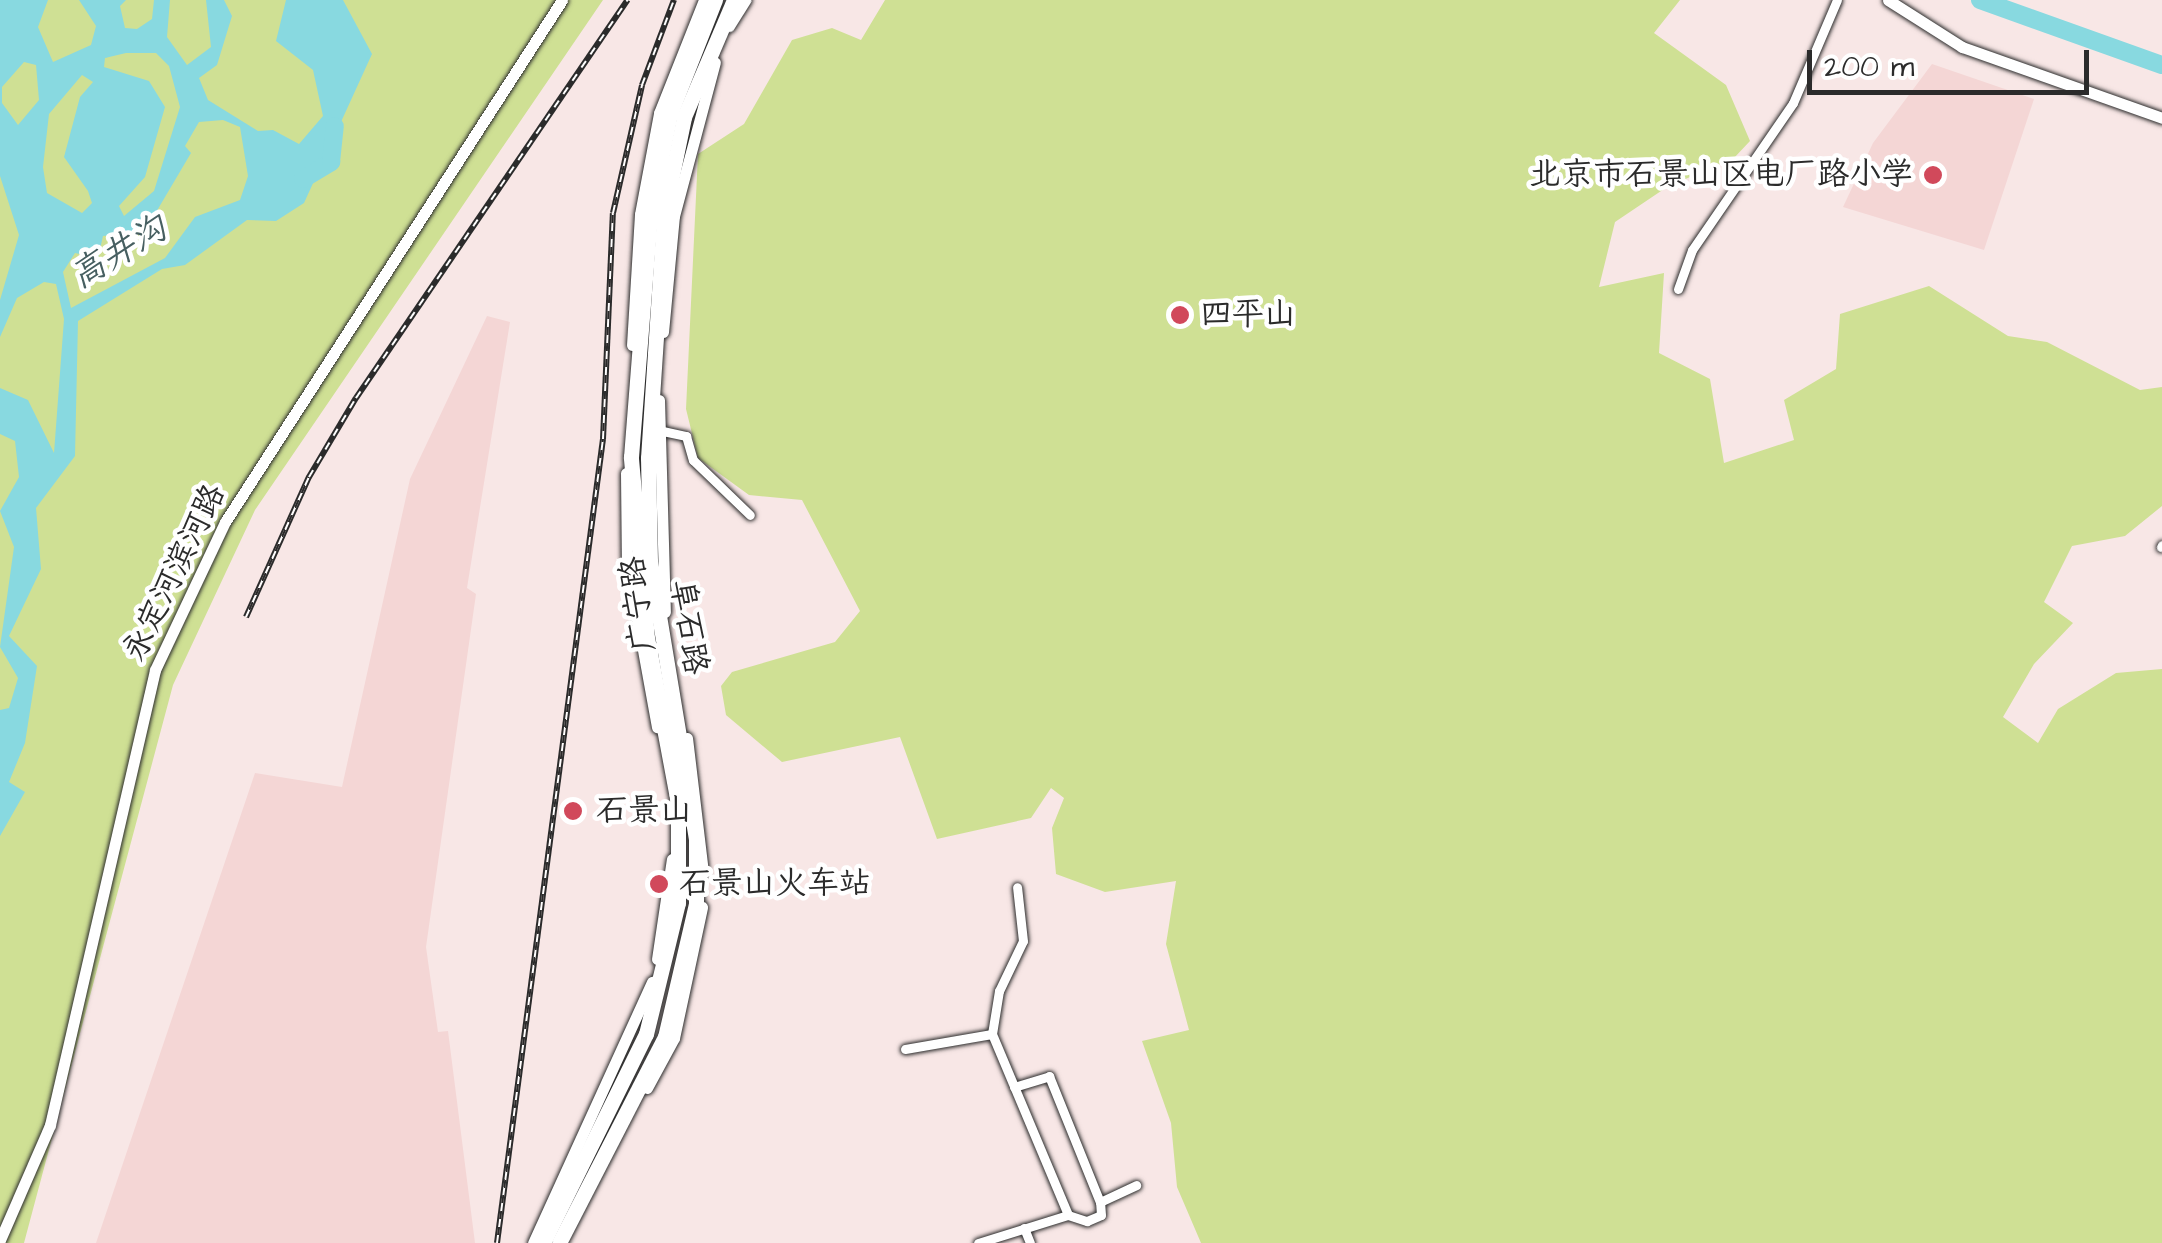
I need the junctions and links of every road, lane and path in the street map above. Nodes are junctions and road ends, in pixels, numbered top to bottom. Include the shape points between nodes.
1 (562, 0) edge
2 (704, 0) edge
3 (714, 0) edge
4 (734, 0) edge
5 (745, 0) edge
6 (1837, 0) edge
7 (1888, 0) edge
8 (2162, 118) edge
9 (1678, 289) dead end
10 (658, 430) junction
11 (750, 514) dead end
12 (1017, 887) dead end
13 (992, 1034) junction
14 (905, 1050) dead end
15 (1014, 1086) junction
16 (1136, 1185) dead end
17 (1100, 1202) junction
18 (1068, 1214) junction
19 (1024, 1228) junction
20 (0, 1240) edge
21 (982, 1242) edge
22 (534, 1243) edge
23 (543, 1243) edge
24 (559, 1243) edge
25 (568, 1243) edge
26 (1030, 1243) edge

1 - 20 street, 永定河滨河路 via 225,522 155,670 50,1125
2 - 22 street, 广宁路 via 659,114 640,214 626,459 634,619 672,812 668,907 632,1037
3 - 23 highway, 阜石路 via 670,114 650,212 631,457 648,638 678,803 678,903 646,1034
4 - 24 highway, 阜石路 via 684,117 664,214 648,458 650,561 696,839 696,904 665,1037
5 - 10 street, 广宁路 via 724,34 695,118 674,216
6 - 9 street via 1793,103 1692,250
7 - 8 street via 1962,47
10 - 11 street via 686,436 693,460
10 - 25 street, 广宁路 via 660,562 704,838 702,904 674,1038
12 - 13 street via 1022,941 999,991
13 - 14 street
13 - 15 street
15 - 17 street via 1049,1076
15 - 18 street
16 - 17 street
17 - 18 street via 1100,1215 1087,1221
18 - 19 street
19 - 21 street
19 - 26 street

